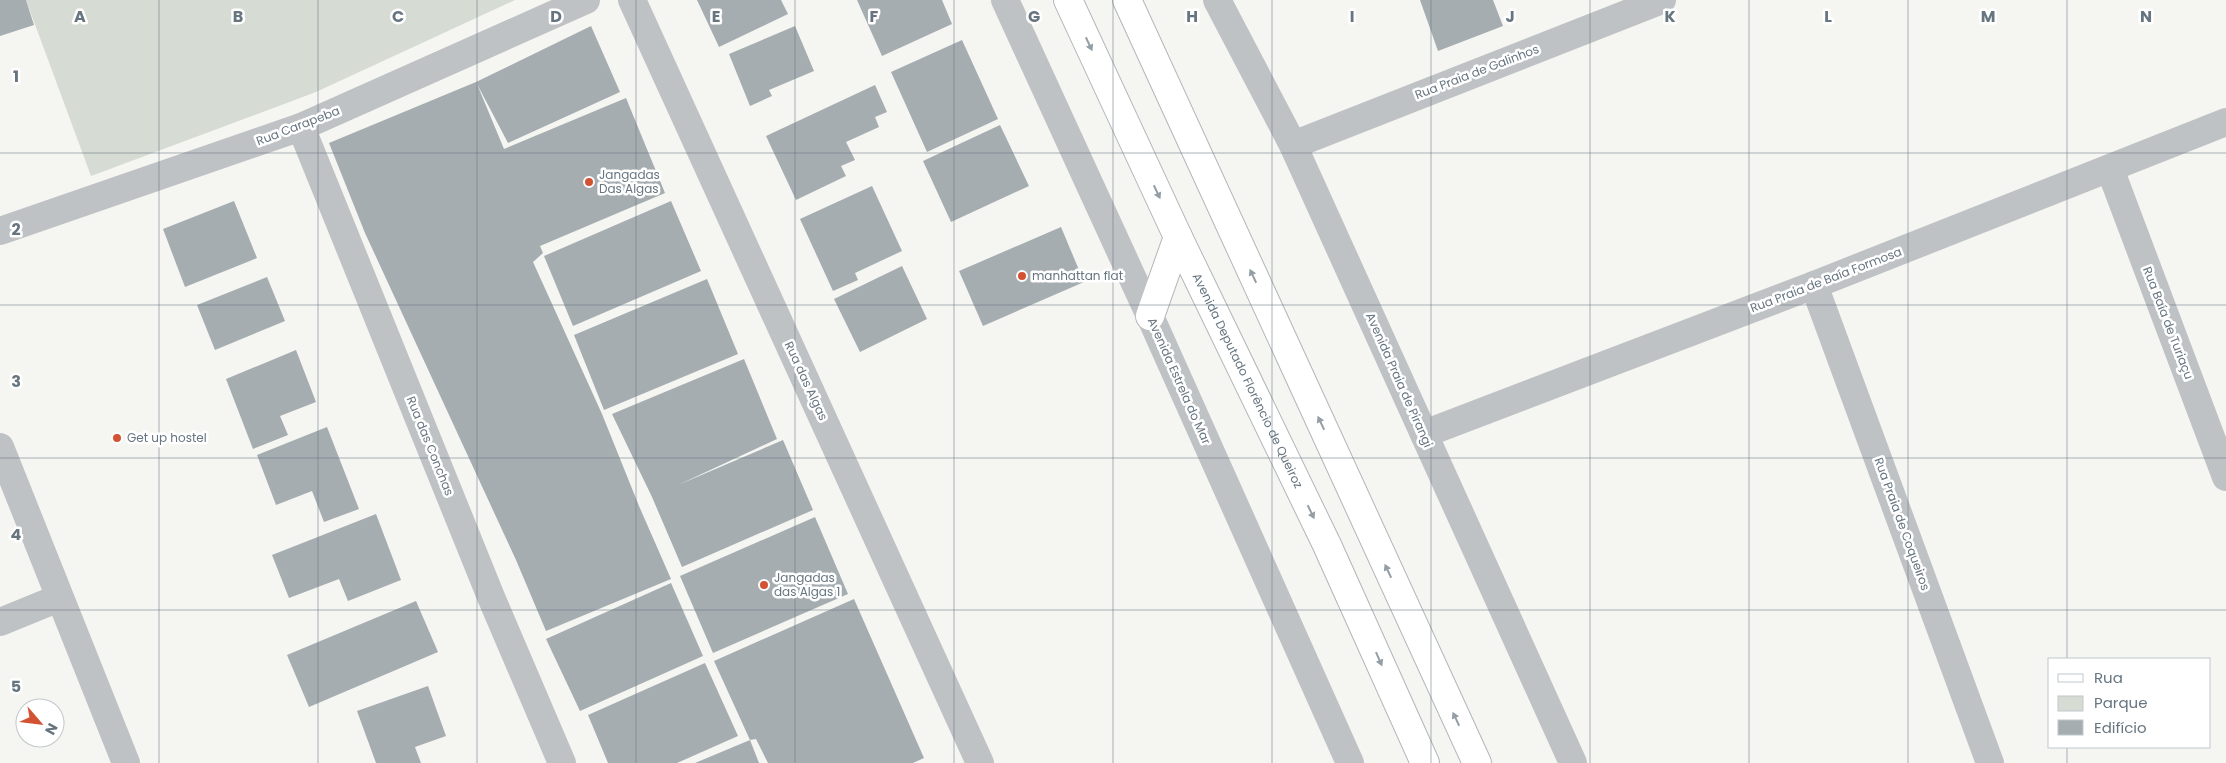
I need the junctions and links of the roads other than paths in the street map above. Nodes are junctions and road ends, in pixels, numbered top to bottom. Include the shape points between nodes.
1 (586, 0) edge
2 (632, 0) edge
3 (1005, 0) edge
4 (1068, 0) edge
5 (1127, 0) edge
6 (1217, 0) edge
7 (1662, 0) edge
8 (2226, 122) edge
9 (301, 127) junction
10 (1293, 145) junction
11 (2110, 169) junction
12 (0, 230) edge
13 (1178, 237) junction
14 (1814, 285) junction
15 (1150, 316) junction
16 (1424, 434) junction
17 (0, 447) edge
18 (2226, 477) edge
19 (59, 598) junction
20 (0, 622) edge
21 (126, 763) edge
22 (562, 763) edge
23 (980, 763) edge
24 (1350, 763) edge
25 (1425, 763) edge
26 (1477, 763) edge
27 (1573, 763) edge
28 (1990, 763) edge

1 - 9 street, Rua Carapeba
2 - 23 street, Rua das Algas
3 - 15 street, Avenida Estrela do Mar
4 -> 13 main road, Avenida Deputado Florêncio de Queiroz
26 -> 5 main road
6 - 10 street, Avenida Praia de Pirangi
7 - 10 street, Rua Praia de Galinhos
8 - 11 street, Rua Praia de Baía Formosa
9 - 12 street, Rua Carapeba
9 - 22 street, Rua das Conchas
10 - 16 street, Avenida Praia de Pirangi
11 - 14 street, Rua Praia de Baía Formosa
11 - 18 street, Rua Baía de Turiaçu
13 - 15 main road
13 -> 25 main road, Avenida Deputado Florêncio de Queiroz via 1327,545
14 - 16 street, Rua Praia de Baía Formosa
14 - 28 street, Rua Praia de Coqueiros
15 - 24 street, Avenida Estrela do Mar
16 - 27 street, Avenida Praia de Pirangi
17 - 19 street
19 - 20 street
19 - 21 street

